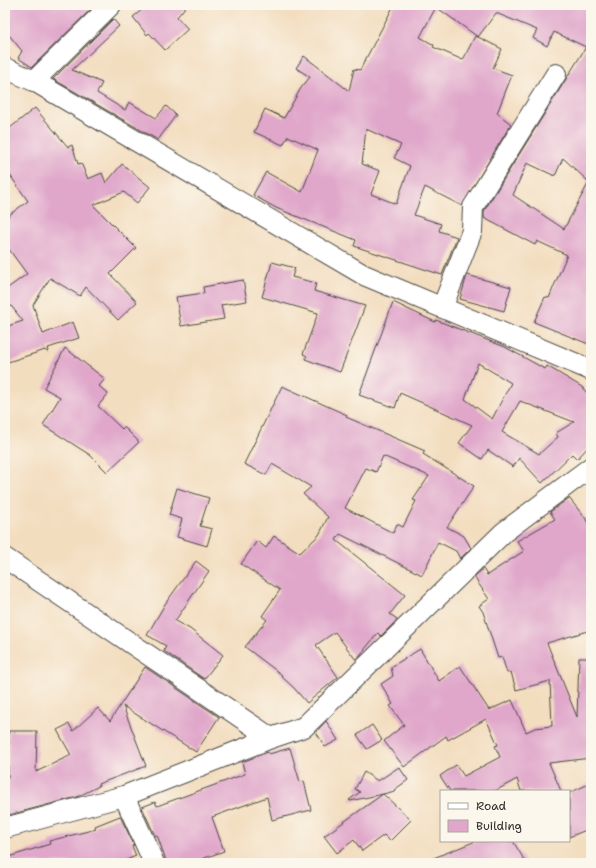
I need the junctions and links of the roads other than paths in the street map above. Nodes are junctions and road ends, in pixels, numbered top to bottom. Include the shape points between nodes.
1 (111, 5) edge
2 (5, 68) edge
3 (556, 74) dead end
4 (34, 81) junction
5 (442, 308) junction
6 (591, 370) edge
7 (591, 467) edge
8 (5, 558) edge
9 (271, 738) junction
10 (124, 796) junction
11 (5, 828) edge
12 (154, 863) edge

1 - 4 street
2 - 4 street
3 - 5 street via 473,206 472,231
4 - 5 street via 364,275
5 - 6 street
7 - 9 street via 504,532 304,727
8 - 9 street
9 - 10 street
10 - 11 street
10 - 12 street

